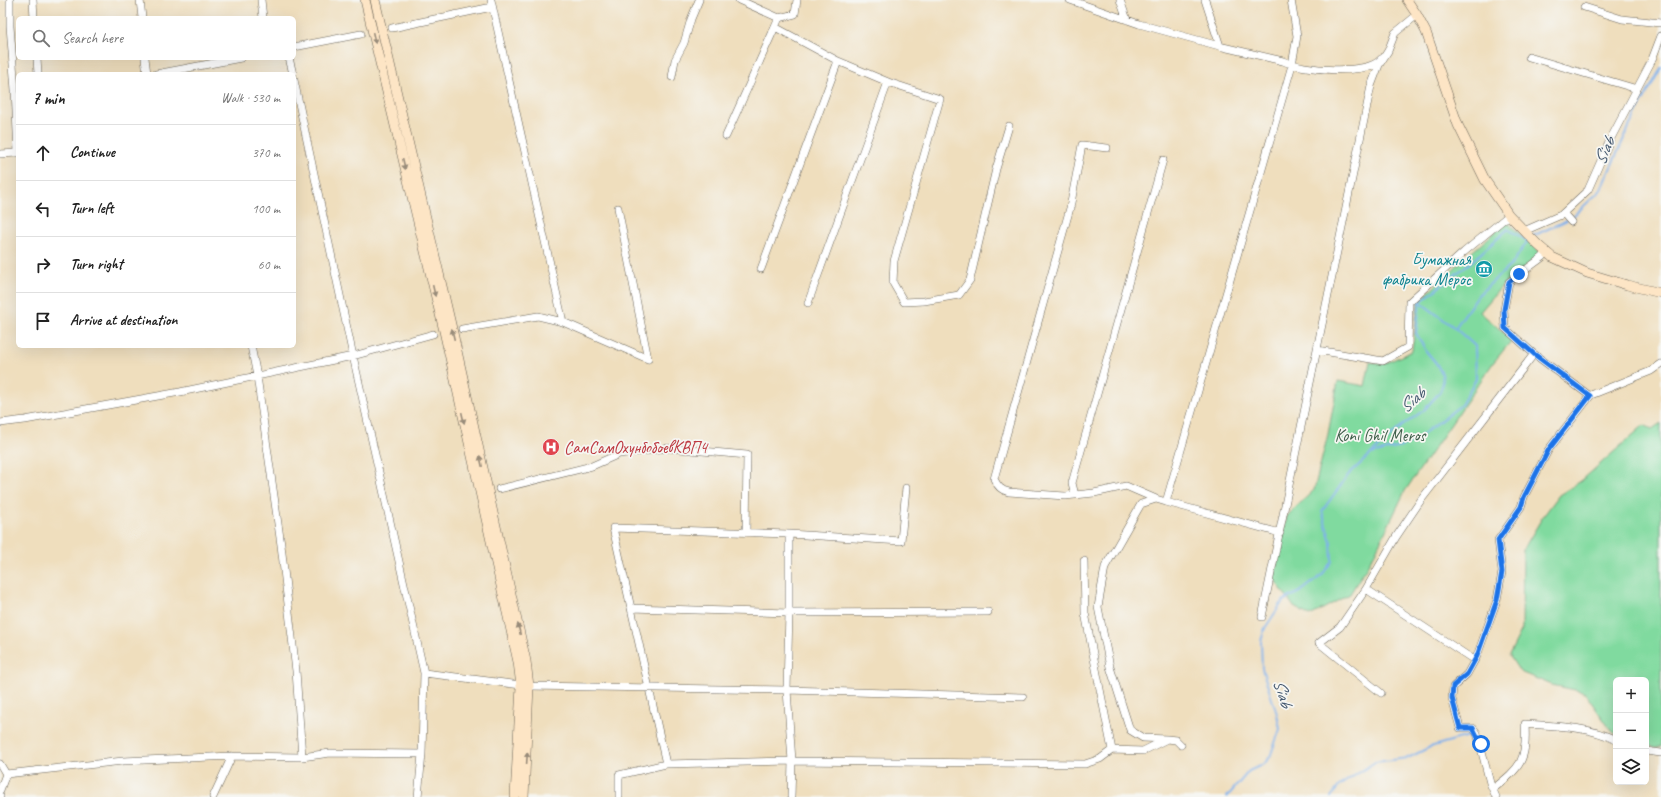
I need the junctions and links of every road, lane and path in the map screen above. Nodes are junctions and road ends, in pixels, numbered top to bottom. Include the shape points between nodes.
1 (10, 0) edge
2 (33, 0) edge
3 (140, 0) edge
4 (261, 0) edge
5 (365, 0) edge
6 (374, 0) edge
7 (699, 0) edge
8 (739, 0) edge
9 (797, 0) edge
10 (1070, 0) edge
11 (1120, 0) edge
12 (1205, 0) edge
13 (1291, 0) edge
14 (1407, 0) edge
15 (492, 3) edge
16 (1584, 6) dead end
17 (1417, 15) junction
18 (34, 16) edge
19 (142, 16) edge
20 (264, 16) edge
21 (779, 18) junction
22 (1127, 20) junction
23 (1661, 23) edge
24 (775, 27) junction
25 (392, 28) dead end
26 (361, 34) dead end
27 (1661, 36) edge
28 (1220, 46) junction
29 (296, 47) edge
30 (1388, 51) junction
31 (1529, 57) dead end
32 (37, 60) edge
33 (145, 60) edge
34 (233, 60) edge
35 (290, 60) edge
36 (838, 61) junction
37 (1292, 65) junction
38 (192, 71) edge
39 (38, 72) edge
40 (146, 72) edge
41 (180, 72) edge
42 (293, 72) edge
43 (672, 77) dead end
44 (888, 82) junction
45 (296, 90) edge
46 (1637, 90) junction
47 (16, 111) edge
48 (1009, 126) dead end
49 (726, 136) dead end
50 (1107, 148) dead end
51 (16, 152) edge
52 (0, 154) edge
53 (1163, 160) dead end
54 (618, 208) dead end
55 (1564, 214) junction
56 (1508, 216) junction
57 (1571, 222) dead end
58 (1524, 231) junction
59 (1546, 252) junction
60 (761, 269) dead end
61 (1661, 293) edge
62 (808, 303) dead end
63 (563, 322) junction
64 (462, 329) dead end
65 (433, 334) dead end
66 (251, 348) edge
67 (1317, 350) junction
68 (1534, 354) junction
69 (352, 356) junction
70 (1661, 364) edge
71 (257, 376) junction
72 (1590, 396) junction
73 (0, 423) edge
74 (906, 488) dead end
75 (499, 489) dead end
76 (1075, 495) junction
77 (1156, 499) junction
78 (1166, 502) junction
79 (746, 533) junction
80 (1280, 533) junction
81 (789, 534) junction
82 (1084, 561) dead end
83 (1366, 590) junction
84 (631, 608) junction
85 (988, 612) dead end
86 (790, 613) junction
87 (1262, 617) dead end
88 (1474, 660) junction
89 (424, 673) junction
90 (525, 686) junction
91 (649, 689) junction
92 (787, 690) junction
93 (1382, 693) dead end
94 (1023, 697) dead end
95 (1167, 739) junction
96 (1613, 739) edge
97 (1181, 745) dead end
98 (1112, 750) junction
99 (1649, 751) edge
100 (1661, 753) edge
101 (422, 754) junction
102 (232, 756) junction
103 (302, 757) junction
104 (792, 761) junction
105 (0, 764) edge
106 (666, 764) junction
107 (6, 774) junction
108 (1493, 789) junction
109 (0, 790) edge
110 (213, 797) edge
111 (418, 797) edge
112 (515, 797) edge
113 (524, 797) edge
114 (619, 797) edge
115 (791, 797) edge
116 (1496, 797) edge

1 - 47 street
2 - 18 street
3 - 19 street
4 - 20 street
5 -> 90 main road
90 -> 6 main road via 526,661 453,333
7 - 43 street via 684,43 675,60
8 - 21 street
9 - 21 street via 795,14
10 - 22 street
11 - 22 street
12 - 28 street
13 - 37 street via 1297,36
14 - 17 main road
15 - 25 street
15 - 63 street
16 - 23 street via 1622,19
17 - 30 street via 1395,33
17 - 56 main road via 1426,32 1458,125 1485,180
21 - 24 street
22 - 28 street
24 - 36 street
24 - 49 street
26 - 29 street
27 - 46 street
28 - 37 street
30 - 37 street via 1378,63 1362,69
30 - 67 street via 1371,86
31 - 46 street
32 - 39 street
33 - 40 street
34 - 38 street
35 - 42 street
36 - 44 street
36 - 60 street
37 - 78 street
38 - 41 street
44 - 48 street via 940,99 894,261 893,283 904,302 959,295 970,280 996,169
44 - 62 street
45 - 69 street
46 - 55 street via 1610,140 1588,190
50 - 76 street via 1082,145 1070,208 994,479 997,486 1009,492
51 - 52 street
53 - 76 street via 1072,483
54 - 63 street via 648,359
55 - 57 street
55 - 58 street
56 - 58 main road
56 - 67 street via 1409,302 1408,346 1383,361
58 - 59 main road
59 - 61 main road via 1587,273
59 - 68 street via 1509,282 1504,310 1505,328
63 - 64 street via 538,316
65 - 69 street
66 - 71 street
67 - 80 street
68 - 72 street
68 - 83 street via 1396,536
69 - 71 street
69 - 89 street
70 - 72 street via 1651,371
71 - 73 street
71 - 103 street via 296,671
72 - 88 street via 1549,449 1521,507 1498,540 1502,572 1497,600
74 - 81 street via 900,541
75 - 79 street via 592,466 619,454 668,448 748,455
76 - 77 street via 1126,486
77 - 78 street
77 - 95 street via 1141,504 1105,567 1098,607 1110,666 1130,730 1143,738
78 - 80 street
79 - 81 street
79 - 84 street via 613,528
80 - 87 street
81 - 86 street
82 - 98 street via 1085,613
83 - 88 street
83 - 93 street via 1340,627 1319,643
84 - 86 street
84 - 91 street
85 - 86 street
86 - 92 street
88 - 108 street via 1467,674 1453,686 1452,698 1460,728 1473,728 1477,733
89 - 90 street
89 - 101 street
90 - 91 street
90 - 112 main road
113 -> 90 main road
91 - 92 street
91 - 106 street
92 - 94 street
92 - 104 street
95 - 97 street via 1176,740
95 - 98 street via 1144,751
96 - 108 street via 1579,728 1525,724 1524,758 1511,775
98 - 104 street via 1100,759 1085,764
99 - 100 street
101 - 103 street via 330,753
101 - 111 street
102 - 103 street
102 - 107 street via 123,762
102 - 110 street
104 - 106 street
104 - 115 street
105 - 107 street
106 - 114 street via 619,775
107 - 109 street
108 - 116 street

